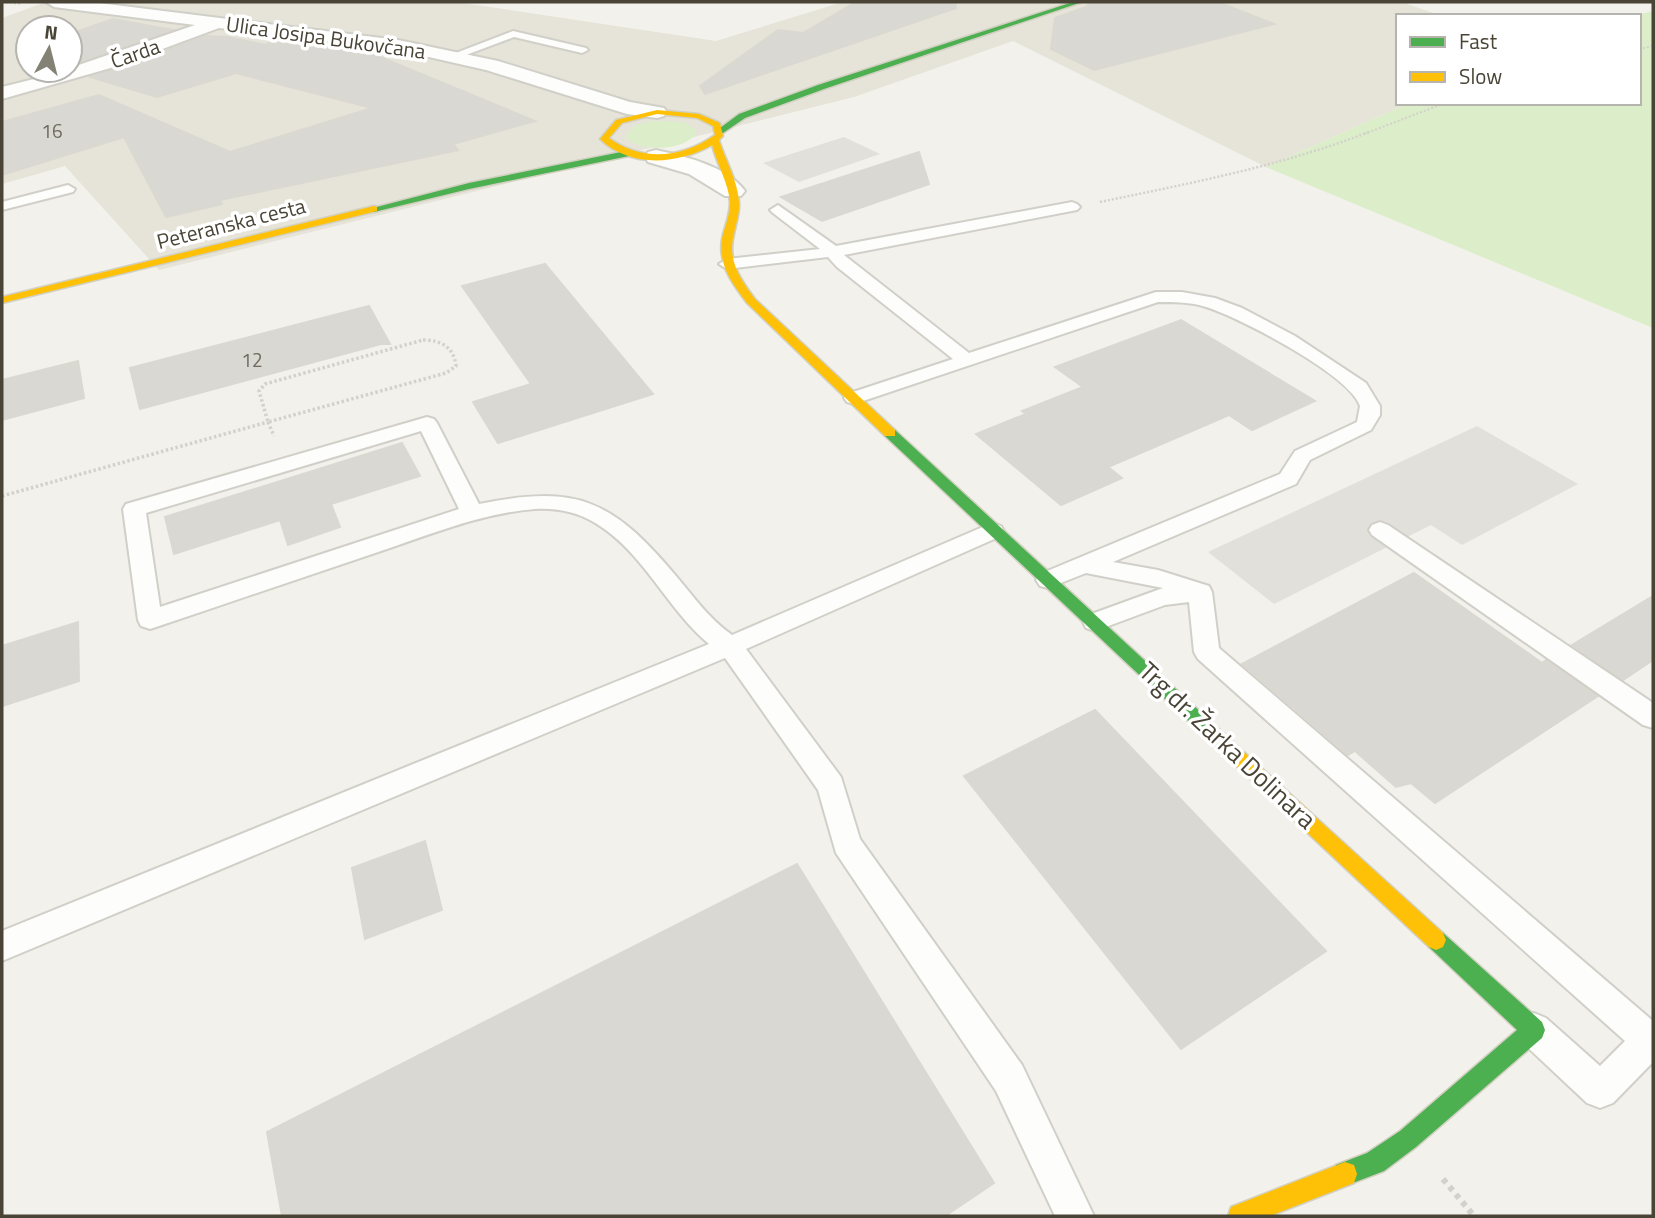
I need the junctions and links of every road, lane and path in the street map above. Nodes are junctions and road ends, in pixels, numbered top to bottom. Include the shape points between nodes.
1 (54, 2) edge
2 (1079, 2) edge
3 (250, 8) dead end
4 (219, 21) junction
5 (582, 50) dead end
6 (454, 56) junction
7 (553, 84) junction
8 (821, 87) junction
9 (2, 93) edge
10 (1440, 105) edge
11 (657, 112) junction
12 (686, 113) junction
13 (608, 132) junction
14 (718, 136) junction
15 (626, 154) junction
16 (656, 157) junction
17 (469, 186) junction
18 (68, 189) dead end
19 (733, 191) junction
20 (2, 206) edge
21 (1072, 207) joint
22 (778, 210) dead end
23 (834, 253) junction
24 (727, 264) junction
25 (2, 300) edge
26 (966, 360) junction
27 (854, 398) junction
28 (269, 422) junction
29 (285, 465) junction
30 (2, 496) edge
31 (471, 513) junction
32 (1380, 530) dead end
33 (993, 531) junction
34 (1083, 565) junction
35 (1048, 580) junction
36 (1200, 592) junction
37 (1095, 622) junction
38 (730, 646) junction
39 (1653, 717) edge
40 (2, 946) edge
41 (1534, 1030) junction
42 (1652, 1040) edge
43 (1075, 1216) edge
44 (1240, 1216) edge

1 - 4 street, Ulica Josipa Bukovčana
2 - 8 main road
3 - 4 street, Čarda
4 - 6 street, Ulica Josipa Bukovčana via 351,37
4 - 9 street, Čarda via 107,62
5 - 6 lane via 513,34
6 - 7 street, Ulica Josipa Bukovčana
7 - 11 street, Ulica Josipa Bukovčana
7 - 13 street, Ulica Josipa Bukovčana via 608,117
8 - 12 main road via 741,107
8 - 14 main road via 742,116
10 - 21 path via 1328,148 1247,172
11 - 12 main road, Peteranska cesta
11 - 13 main road, Peteranska cesta via 632,117
12 - 14 main road via 710,120
13 - 15 main road via 608,145
13 - 17 main road, Peteranska cesta via 570,153
14 - 16 main road via 692,152
14 - 19 main road via 716,151 731,176
15 - 16 main road
15 - 17 main road, Peteranska cesta
16 - 19 street via 689,164
17 - 25 main road, Peteranska cesta
18 - 20 lane
19 - 24 main road
21 - 23 lane
22 - 23 lane
23 - 24 lane
23 - 26 lane
24 - 27 main road, Trg dr. Žarka Dolinara via 751,301
26 - 27 lane
26 - 34 lane via 1156,298 1184,296 1231,310 1272,332 1365,394 1372,410 1364,426 1302,456 1288,479
27 - 33 main road, Trg dr. Žarka Dolinara
28 - 28 path via 259,391 279,378 423,340 444,343 456,360 456,366 446,373
28 - 29 path
28 - 30 path
29 - 31 lane via 427,423
29 - 31 lane via 134,509 150,620
31 - 38 lane via 529,501 557,501 606,517 635,543 706,631
32 - 39 lane
33 - 35 main road, Trg dr. Žarka Dolinara
33 - 38 lane
34 - 35 lane
34 - 36 lane via 1158,578
35 - 37 main road, Trg dr. Žarka Dolinara
36 - 37 lane via 1161,597
36 - 42 lane via 1207,652
37 - 41 main road, Trg dr. Žarka Dolinara
38 - 40 lane
38 - 43 lane via 831,786 847,844 1009,1077
41 - 42 lane via 1600,1090
41 - 44 main road via 1375,1162

